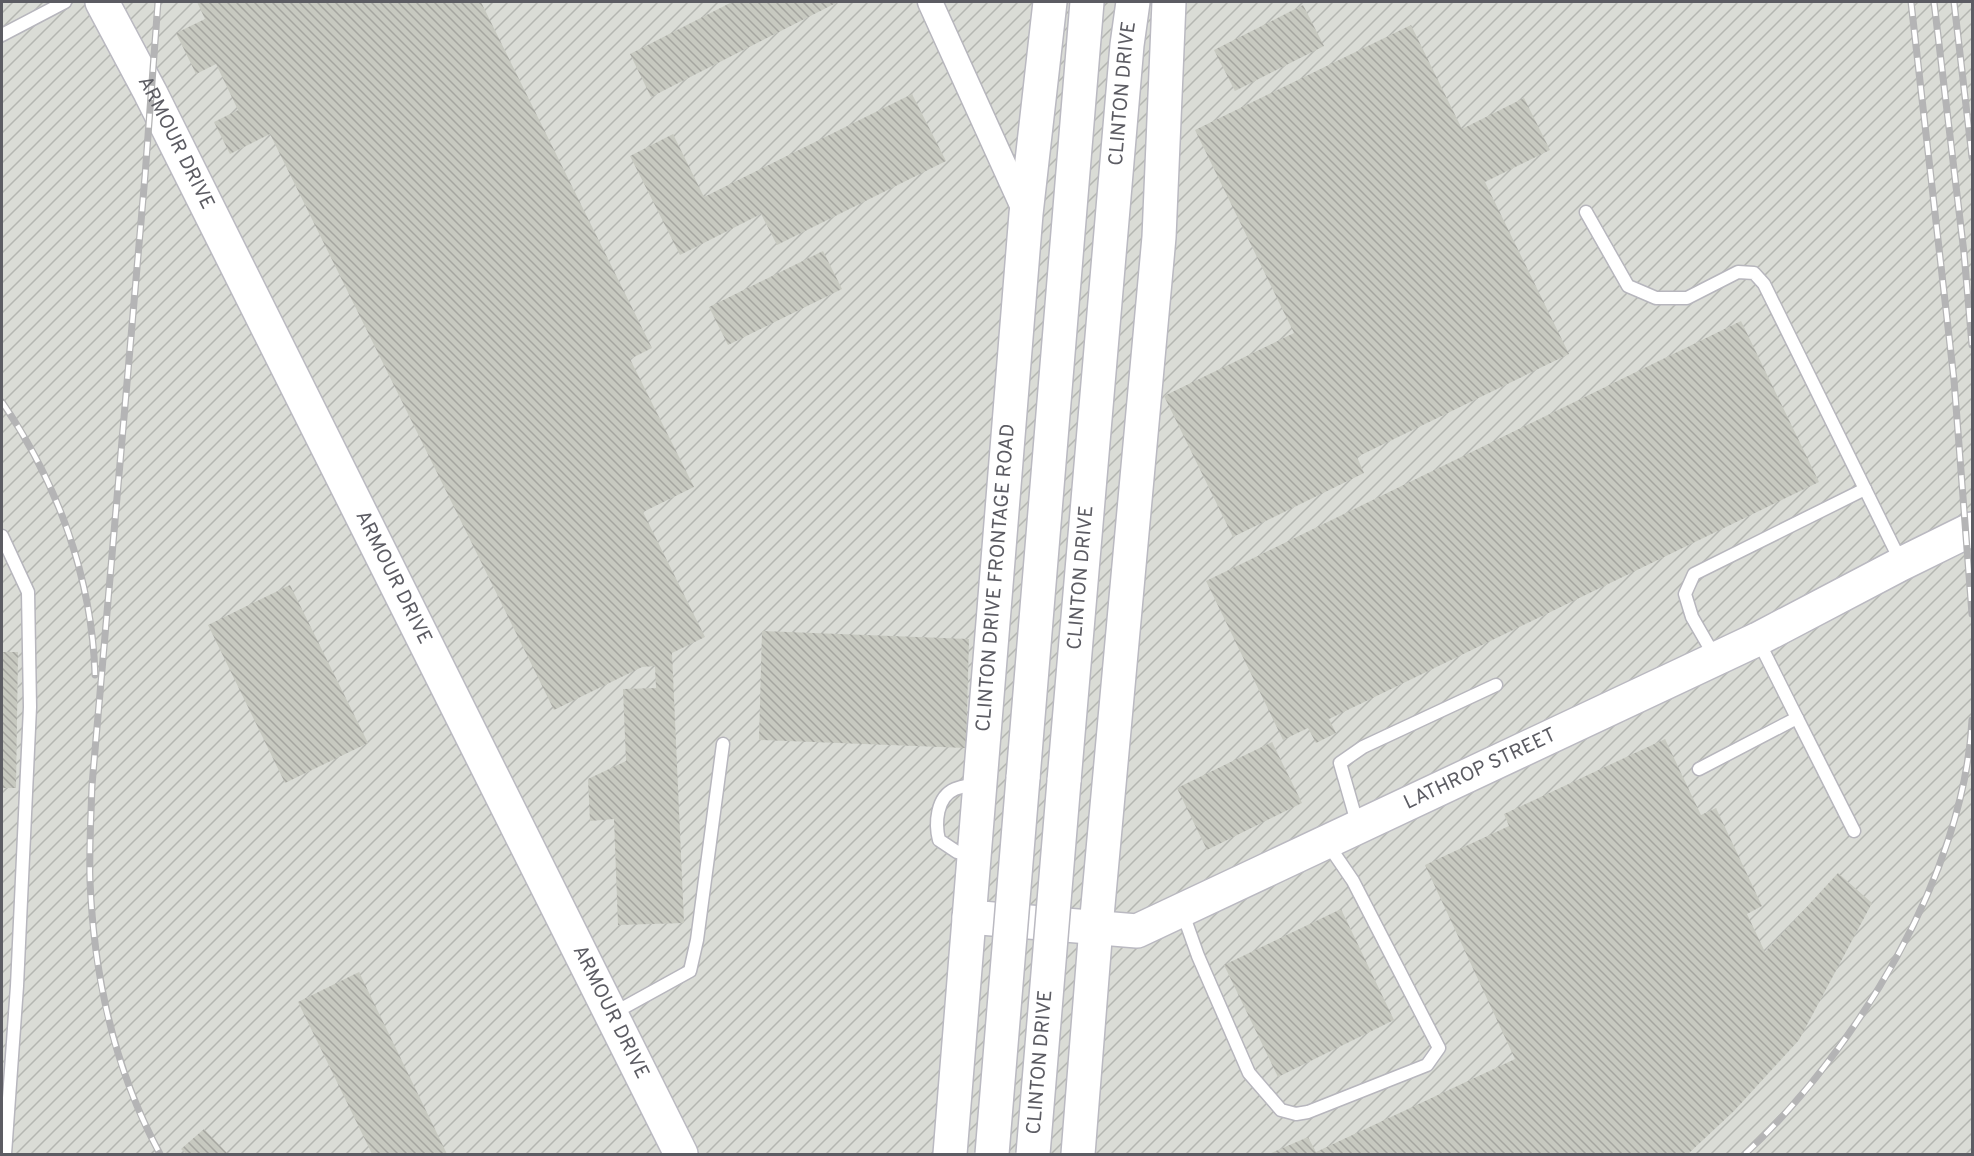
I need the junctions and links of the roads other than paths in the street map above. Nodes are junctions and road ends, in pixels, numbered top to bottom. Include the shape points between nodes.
1 (65, 2) edge
2 (102, 2) edge
3 (930, 2) edge
4 (1050, 2) edge
5 (1087, 2) edge
6 (1133, 2) edge
7 (1170, 2) edge
8 (2, 35) edge
9 (1586, 212) dead end
10 (1026, 214) junction
11 (1865, 489) junction
12 (1972, 529) edge
13 (2, 536) edge
14 (1901, 564) junction
15 (1758, 639) junction
16 (1715, 658) junction
17 (1496, 686) dead end
18 (1797, 718) junction
19 (723, 744) dead end
20 (1699, 769) dead end
21 (1358, 827) junction
22 (1854, 831) dead end
23 (1326, 842) junction
24 (1182, 910) junction
25 (969, 917) junction
26 (1096, 927) junction
27 (611, 1015) junction
28 (5, 1155) edge
29 (681, 1155) edge
30 (950, 1155) edge
31 (992, 1155) edge
32 (1033, 1155) edge
33 (1078, 1155) edge

1 - 8 lane
2 - 27 street, ARMOUR DRIVE
3 - 10 street
4 - 10 street, CLINTON DRIVE FRONTAGE ROAD
5 - 31 street, CLINTON DRIVE, bridge
6 - 32 street, CLINTON DRIVE, bridge
7 - 26 street via 1158,237
9 - 11 lane via 1628,286 1656,298 1687,298 1738,272 1754,273 1764,284
10 - 25 street, CLINTON DRIVE FRONTAGE ROAD
11 - 14 lane
11 - 16 lane via 1694,574 1685,594 1692,617
12 - 14 street, LATHROP STREET
13 - 28 lane via 28,592 30,707
14 - 15 street, LATHROP STREET
15 - 16 street, LATHROP STREET
15 - 18 lane
16 - 21 street, LATHROP STREET
17 - 21 lane via 1363,747 1340,763
18 - 20 lane
18 - 22 lane
19 - 27 lane via 690,971
21 - 23 street, LATHROP STREET
23 - 24 street, LATHROP STREET
23 - 24 lane via 1353,881 1439,1048 1427,1065 1308,1112 1281,1110 1249,1073
24 - 26 street, LATHROP STREET via 1137,931
25 - 26 street, LATHROP STREET
25 - 30 street, CLINTON DRIVE FRONTAGE ROAD
26 - 33 street
27 - 29 street, ARMOUR DRIVE

